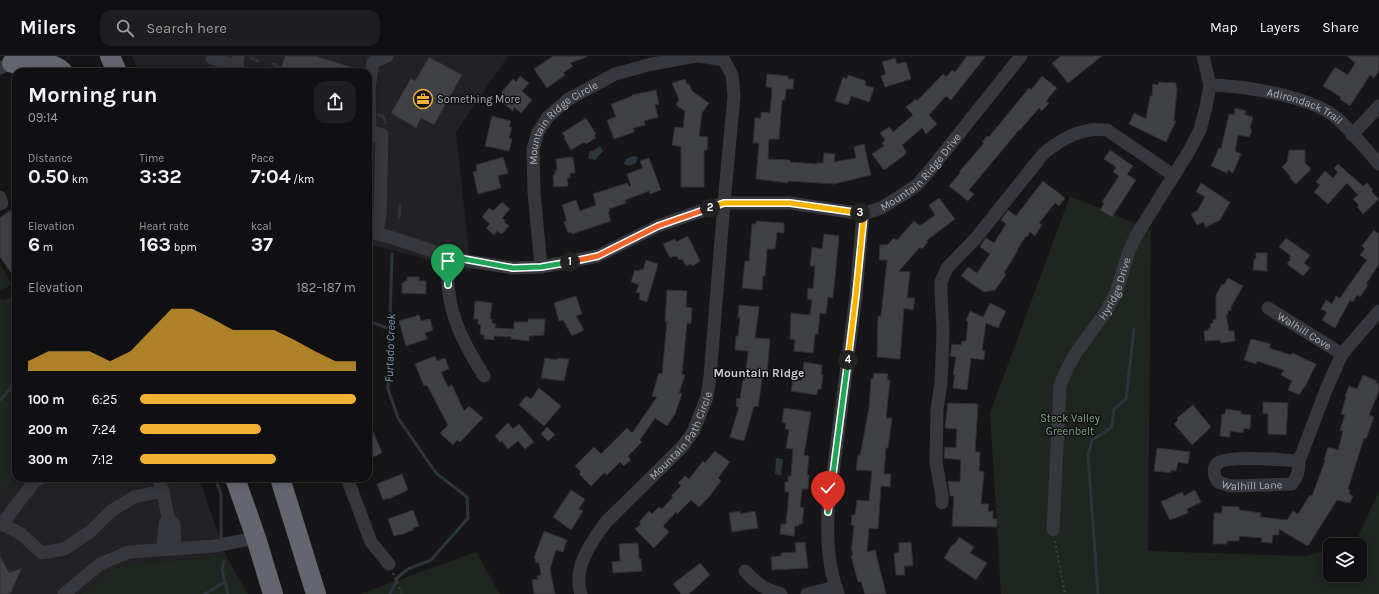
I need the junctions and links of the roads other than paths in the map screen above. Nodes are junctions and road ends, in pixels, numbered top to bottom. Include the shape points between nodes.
1 (66, 56) edge
2 (110, 56) edge
3 (212, 56) edge
4 (387, 56) edge
5 (696, 56) edge
6 (700, 56) edge
7 (1021, 56) edge
8 (1203, 56) edge
9 (14, 62) edge
10 (237, 65) edge
11 (57, 68) edge
12 (71, 68) edge
13 (115, 68) edge
14 (372, 68) edge
15 (1210, 85) junction
16 (1379, 106) edge
17 (1352, 134) junction
18 (372, 136) edge
19 (1379, 164) edge
20 (1173, 175) junction
21 (0, 197) edge
22 (724, 203) junction
23 (0, 204) edge
24 (864, 214) junction
25 (373, 233) edge
26 (448, 256) junction
27 (541, 267) junction
28 (1268, 308) dead end
29 (1379, 311) edge
30 (1342, 354) junction
31 (484, 376) dead end
32 (1300, 461) junction
33 (34, 482) edge
34 (160, 482) edge
35 (237, 482) edge
36 (281, 482) edge
37 (348, 482) edge
38 (163, 491) junction
39 (942, 503) dead end
40 (1, 524) edge
41 (1053, 530) road end
42 (256, 538) junction
43 (169, 548) junction
44 (388, 564) road end
45 (745, 571) dead end
46 (837, 590) edge
47 (64, 594) edge
48 (273, 594) edge
49 (316, 594) edge
50 (581, 594) edge
51 (781, 594) edge
52 (807, 594) edge

1 - 12 highway
2 - 13 highway
3 - 10 street
4 - 14 street via 373,62
5 - 27 street, Mountain Ridge Circle via 615,74 567,100 548,117 538,132 533,149
6 - 22 street via 724,60 732,75 734,96
7 - 24 street, Mountain Ridge Drive via 917,185 881,208
8 - 15 street, Hyridge Drive
9 - 11 highway via 41,63
15 - 17 street, Adirondack Trail via 1300,99 1337,119
15 - 20 street, Hyridge Drive via 1200,130
16 - 17 street
17 - 19 street, Adirondack Trail
18 - 25 street via 376,133 382,135 380,214
20 - 39 street via 1107,130 1075,133 1044,154 976,238 947,268 941,282 940,294 943,330 936,463
20 - 41 street, Hyridge Drive via 1136,236 1116,293 1105,313 1075,354 1060,385
21 - 23 street
22 - 24 street, Mountain Ridge Drive via 790,203
22 - 27 street, Mountain Ridge Drive via 658,226 598,256
22 - 50 street, Mountain Path Circle via 710,377 701,415 682,447 610,518 597,535 580,571
24 - 46 street via 828,512 827,540
25 - 26 street, Mountain Ridge Drive
26 - 27 street, Mountain Ridge Drive via 513,268
26 - 31 street via 448,285 457,328
28 - 30 street, Walhill Cove
29 - 30 street, Walhill Lane
30 - 32 street, Walhill Lane
32 - 32 street, Walhill Lane via 1225,460 1218,463 1214,469 1215,477 1218,482 1231,486 1292,484 1299,472
33 - 40 street
34 - 38 street
35 - 42 highway
36 - 49 highway
37 - 44 street via 371,542
38 - 40 street via 134,497 111,510 91,531 64,550 42,554 21,534
38 - 43 street via 168,518 164,524
42 - 43 street via 215,546
42 - 48 highway
43 - 47 street via 129,552 100,564
45 - 51 street via 757,584
46 - 52 street

